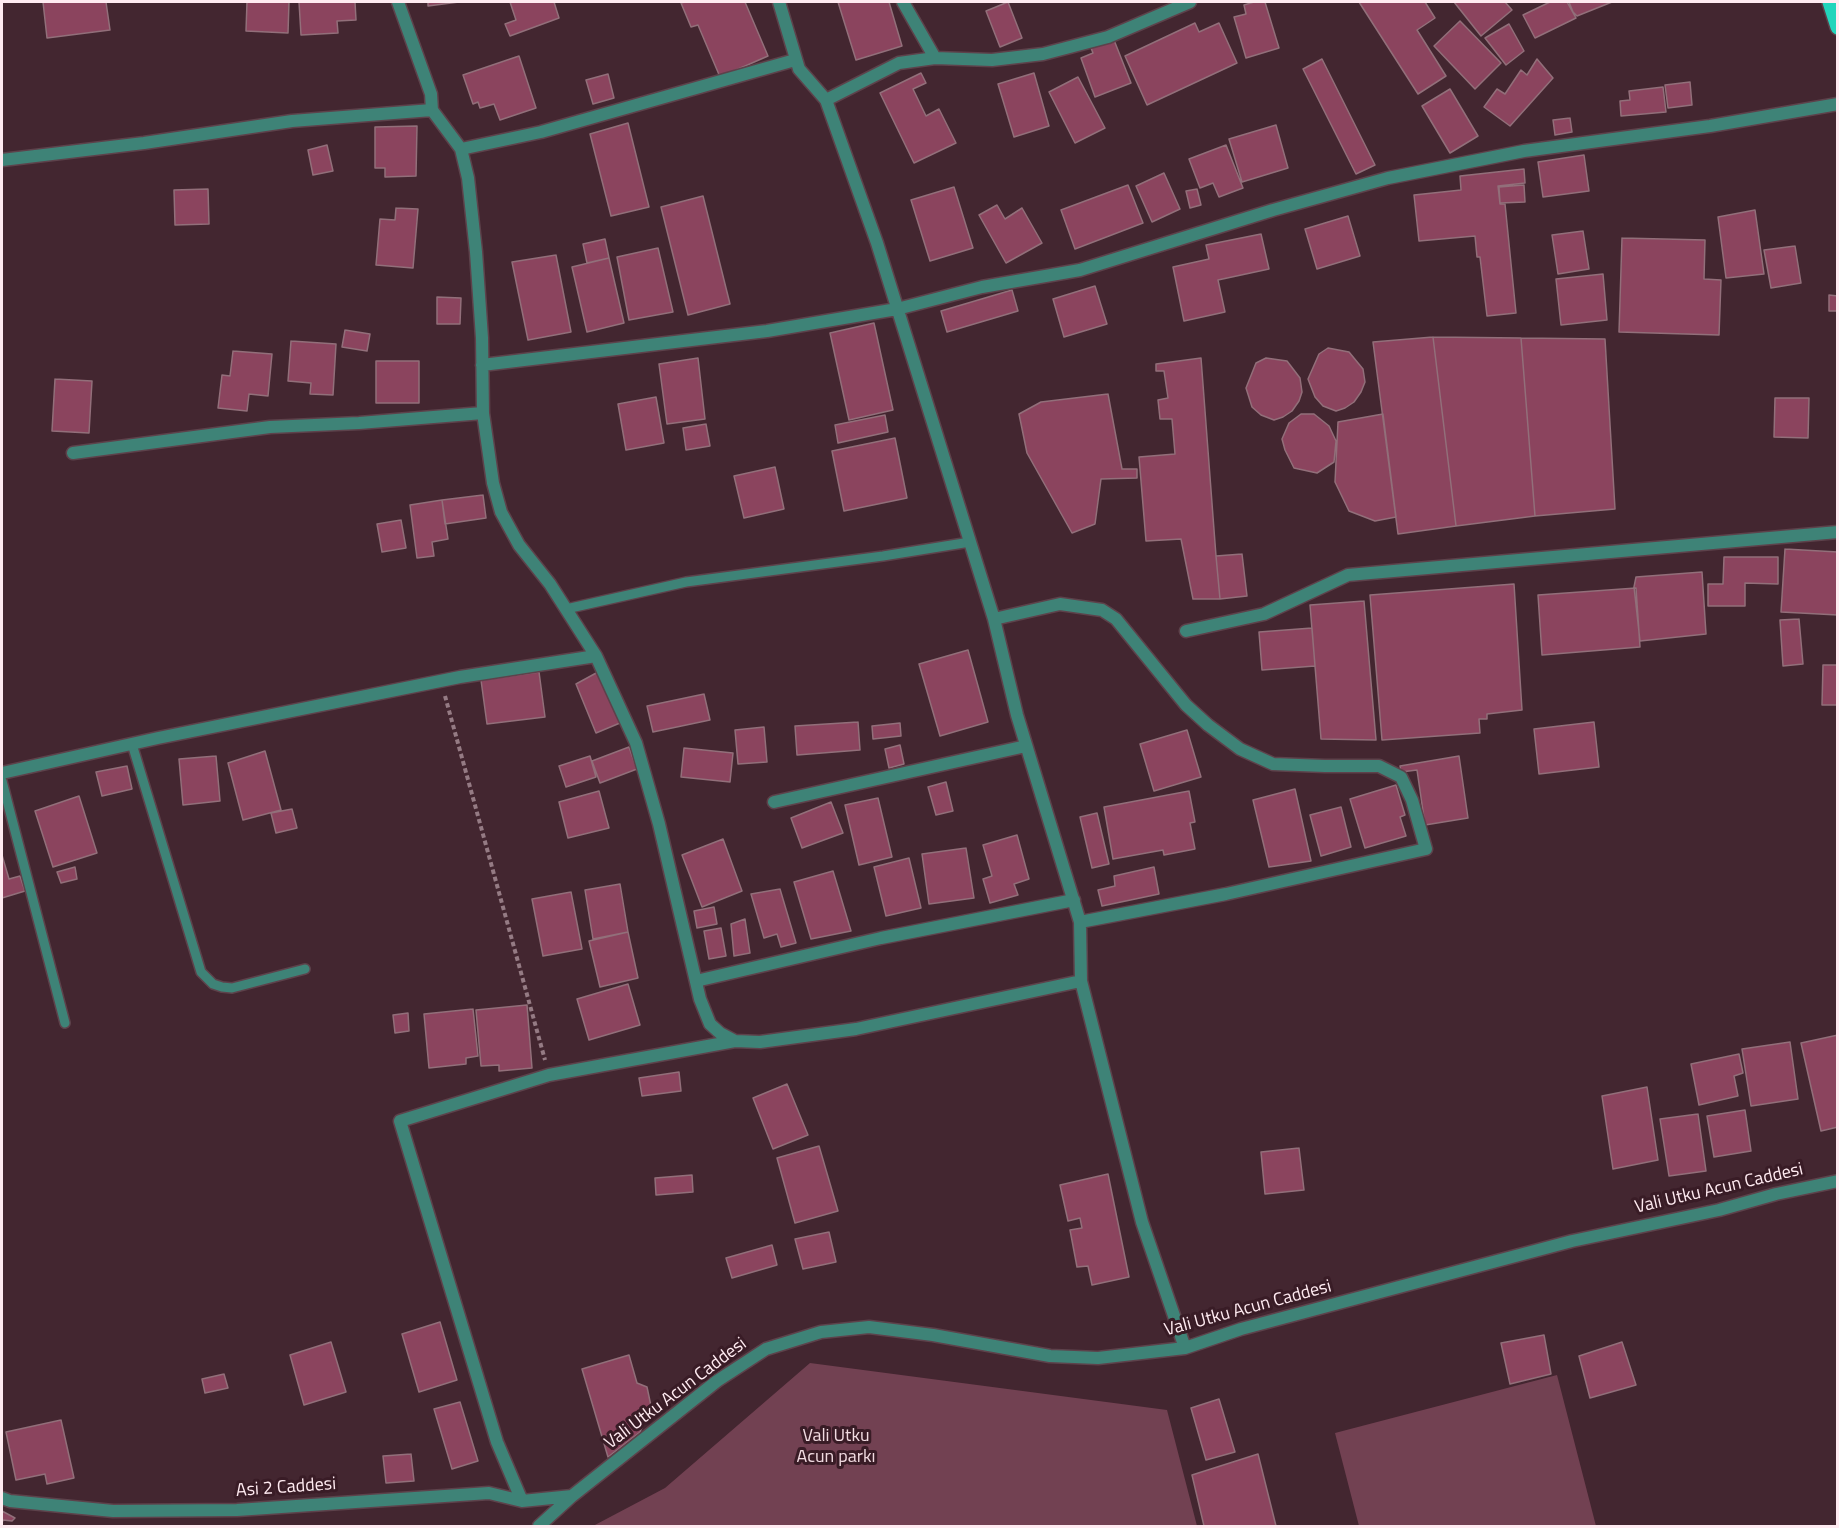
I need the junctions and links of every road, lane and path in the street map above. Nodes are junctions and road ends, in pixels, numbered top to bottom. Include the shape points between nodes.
1 (398, 2) edge
2 (779, 2) edge
3 (903, 2) edge
4 (1190, 2) edge
5 (1830, 2) edge
6 (1838, 27) edge
7 (934, 58) junction
8 (795, 60) junction
9 (826, 100) junction
10 (1838, 104) edge
11 (432, 110) junction
12 (461, 149) junction
13 (2, 160) edge
14 (897, 309) junction
15 (482, 365) junction
16 (483, 413) junction
17 (73, 453) dead end
18 (1838, 532) edge
19 (970, 542) junction
20 (566, 609) junction
21 (994, 619) junction
22 (1186, 631) dead end
23 (596, 656) junction
24 (441, 681) junction
25 (132, 744) junction
26 (1026, 746) junction
27 (2, 773) edge
28 (2, 781) edge
29 (774, 802) dead end
30 (1074, 900) junction
31 (1080, 922) junction
32 (305, 969) dead end
33 (696, 981) junction
34 (1081, 981) junction
35 (65, 1023) dead end
36 (735, 1041) junction
37 (549, 1075) junction
38 (1838, 1181) edge
39 (1185, 1348) junction
40 (572, 1496) junction
41 (2, 1498) edge
42 (522, 1502) junction
43 (539, 1527) edge

1 - 11 street via 431,94
2 - 8 street
3 - 7 street
4 - 7 street via 1108,37 1043,54 992,60
5 - 6 main road
7 - 9 street via 899,63
8 - 9 street
8 - 12 street via 541,132
9 - 14 street
10 - 14 street via 1524,151 1388,178 1080,270 982,287
11 - 12 street
11 - 13 street via 292,121
12 - 15 street via 476,252
14 - 15 street via 767,331
14 - 19 street
15 - 16 street
16 - 17 street via 270,427
16 - 20 street via 501,512 519,545
18 - 22 street via 1348,575 1264,614
19 - 20 lane via 686,582
19 - 21 street
20 - 23 street
21 - 26 street
21 - 31 street via 1060,604 1102,610 1116,619 1186,705 1240,749 1273,764 1379,766 1401,777 1426,849
23 - 24 street
23 - 33 street via 636,743
24 - 25 street
24 - 37 path
25 - 27 street
25 - 32 lane via 201,972 213,984 232,988
26 - 29 street
26 - 30 street
28 - 35 lane
30 - 31 street
30 - 33 street via 881,938
31 - 34 street
33 - 36 street via 710,1024
34 - 36 street via 855,1029 760,1042
34 - 39 street via 1142,1222
36 - 37 street
37 - 42 street via 399,1121 497,1442
38 - 39 street, Vali Utku Acun Caddesi via 1572,1241 1241,1329
39 - 40 street, Vali Utku Acun Caddesi via 1098,1358 1060,1356 869,1327 821,1332 766,1349 717,1381
40 - 42 street, Asi 2 Caddesi
40 - 43 street, Vali Utku Acun Caddesi
41 - 42 street, Asi 2 Caddesi via 113,1511 237,1510 489,1493

